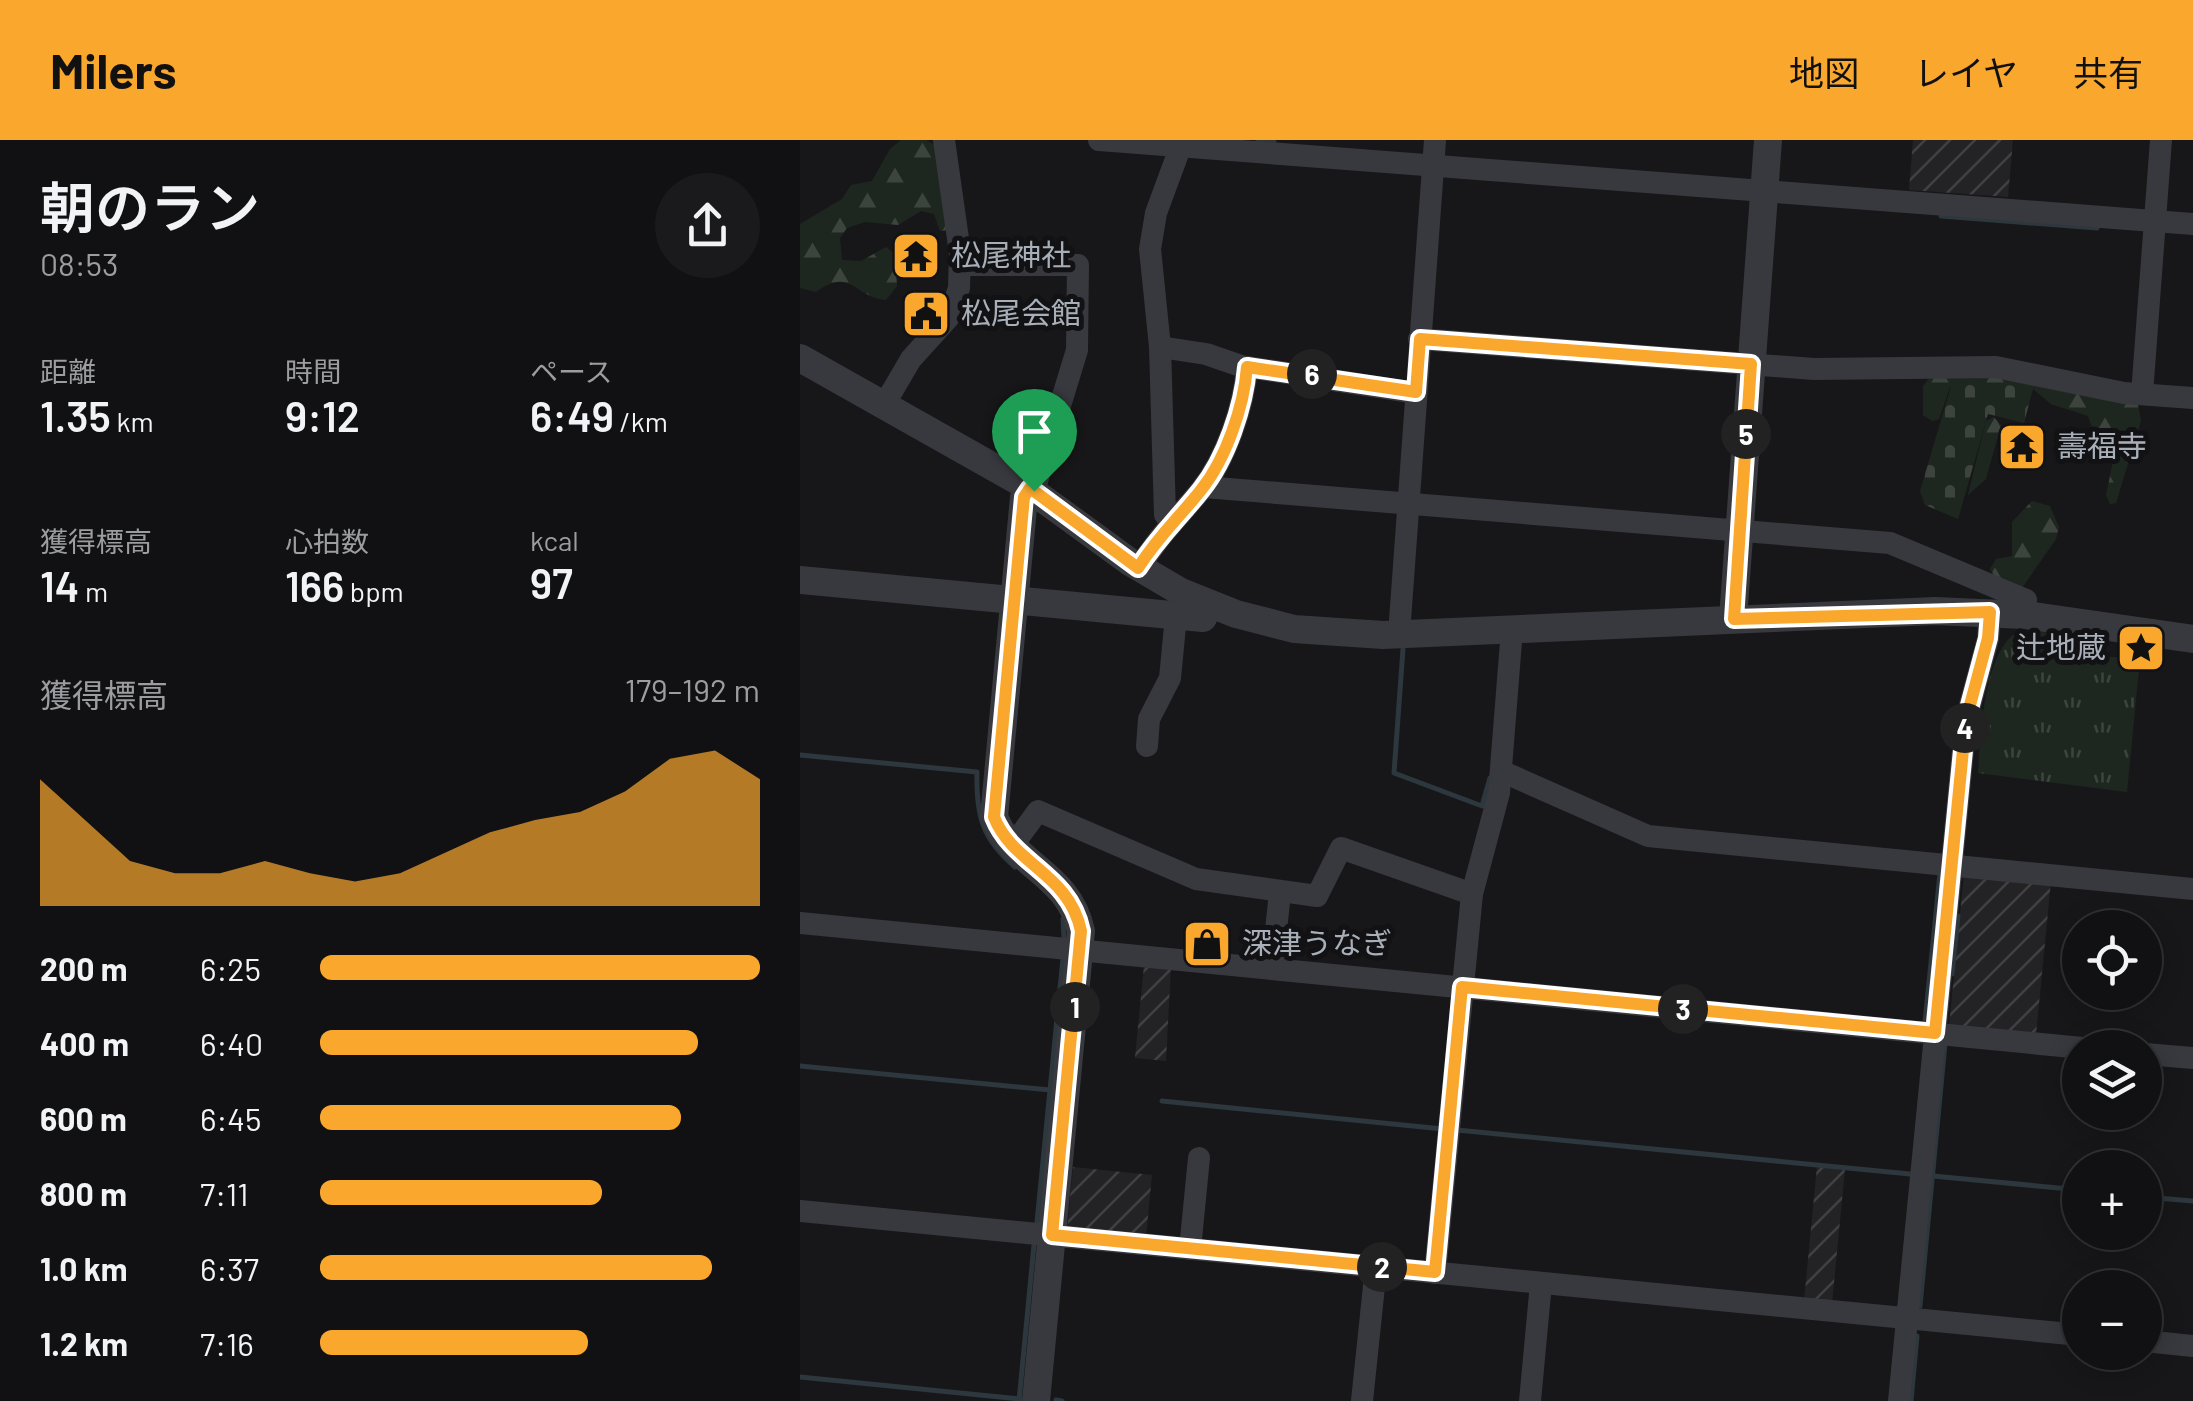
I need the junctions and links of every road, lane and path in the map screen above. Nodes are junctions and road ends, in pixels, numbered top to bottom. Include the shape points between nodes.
1 (944, 140) edge
2 (1099, 140) edge
3 (1434, 140) edge
4 (1768, 140) edge
5 (2160, 140) edge
6 (1183, 143) edge
7 (1432, 166) junction
8 (1764, 191) junction
9 (2154, 221) junction
10 (2193, 224) edge
11 (961, 265) junction
12 (1420, 339) junction
13 (1160, 348) junction
14 (800, 358) edge
15 (1751, 364) junction
16 (1247, 367) junction
17 (1416, 392) junction
18 (2142, 394) junction
19 (2193, 398) edge
20 (884, 405) junction
21 (1204, 488) junction
22 (1032, 489) junction
23 (1407, 506) junction
24 (1170, 520) junction
25 (1738, 531) junction
26 (1138, 568) junction
27 (800, 580) edge
28 (1014, 600) junction
29 (1209, 604) junction
30 (1990, 612) junction
31 (2025, 615) junction
32 (1176, 616) junction
33 (1734, 619) junction
34 (1512, 629) junction
35 (1399, 634) junction
36 (2193, 639) edge
37 (1146, 746) dead end
38 (1501, 772) junction
39 (1014, 845) junction
40 (1952, 866) junction
41 (2193, 889) edge
42 (1280, 892) junction
43 (1472, 894) junction
44 (800, 923) edge
45 (1080, 950) junction
46 (1272, 969) junction
47 (1462, 987) junction
48 (1935, 1033) junction
49 (2062, 1046) edge
50 (2162, 1055) edge
51 (2193, 1058) edge
52 (1199, 1158) dead end
53 (800, 1211) edge
54 (1052, 1235) junction
55 (1190, 1248) junction
56 (1376, 1267) junction
57 (1435, 1272) junction
58 (1541, 1283) junction
59 (1907, 1318) junction
60 (2062, 1333) edge
61 (2162, 1343) edge
62 (2193, 1346) edge
63 (1036, 1401) edge
64 (1362, 1401) edge
65 (1530, 1401) edge
66 (1899, 1401) edge

1 - 11 street
2 - 6 street
3 - 7 street
4 - 8 street
5 - 9 street
6 - 7 street
6 - 13 street via 1151,231
7 - 8 street
7 - 12 street
8 - 9 street
8 - 15 street
9 - 10 street
9 - 18 street
11 - 20 street via 950,317 911,359
11 - 22 street via 1078,265 1078,350
12 - 15 street
12 - 17 street
13 - 16 street
13 - 24 street
14 - 20 street
15 - 18 street via 1996,367
15 - 25 street
16 - 17 street
16 - 21 street via 1234,422
17 - 23 street
18 - 19 street
20 - 22 street
21 - 23 street
21 - 24 street
22 - 26 street
22 - 28 street via 1024,497
23 - 25 street
23 - 35 street
24 - 26 street
25 - 31 street via 1908,548 2026,600
25 - 33 street
26 - 29 street
27 - 28 street
28 - 32 street
28 - 39 street via 994,802 1000,830
29 - 32 street via 1203,618
29 - 35 street via 1294,629
30 - 31 street
30 - 33 street
30 - 40 street via 1968,703
31 - 36 street
32 - 37 street via 1170,678 1149,718
33 - 34 street
34 - 35 street
34 - 38 street
38 - 40 street via 1648,836
38 - 43 street
39 - 42 street via 1038,811 1196,879
39 - 45 street via 1069,896 1078,913
40 - 41 street
40 - 48 street
42 - 43 street via 1317,896 1341,848
42 - 46 street
43 - 47 street
44 - 45 street
45 - 46 street
45 - 54 street
46 - 47 street
47 - 48 street
47 - 57 street
48 - 49 street
48 - 59 street
50 - 51 street
52 - 55 street
53 - 54 street
54 - 55 street
54 - 63 street
55 - 56 street
56 - 57 street
56 - 64 street
57 - 58 street
58 - 59 street
58 - 65 street
59 - 60 street
59 - 66 street
61 - 62 street

